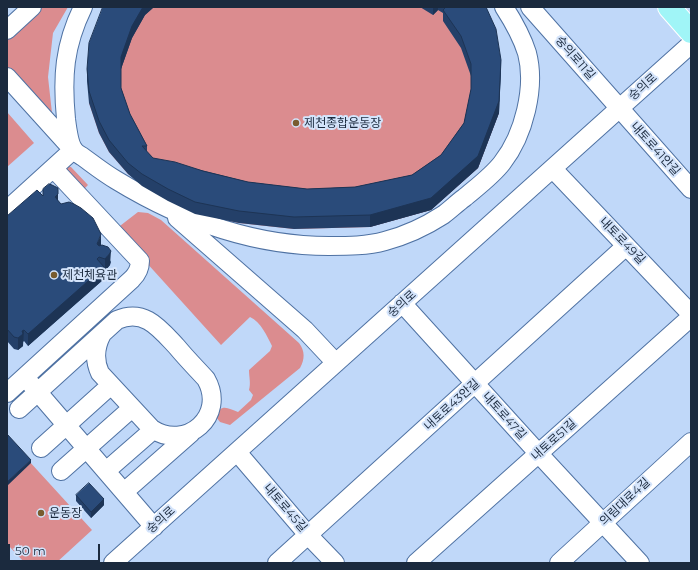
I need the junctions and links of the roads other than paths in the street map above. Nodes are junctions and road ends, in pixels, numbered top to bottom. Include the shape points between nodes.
1 (32, 7) edge
2 (83, 7) edge
3 (504, 7) edge
4 (530, 7) edge
5 (669, 7) edge
6 (7, 30) edge
7 (691, 32) edge
8 (691, 44) edge
9 (7, 77) edge
10 (619, 109) junction
11 (73, 150) junction
12 (53, 168) junction
13 (553, 168) junction
14 (691, 189) edge
15 (165, 207) junction
16 (7, 210) edge
17 (626, 246) junction
18 (402, 303) junction
19 (691, 315) edge
20 (102, 334) junction
21 (336, 363) junction
22 (25, 377) junction
23 (475, 383) junction
24 (111, 385) junction
25 (38, 392) junction
26 (7, 393) edge
27 (132, 408) junction
28 (19, 409) dead end
29 (66, 425) junction
30 (153, 430) junction
31 (191, 432) junction
32 (691, 442) edge
33 (41, 448) dead end
34 (87, 449) junction
35 (237, 452) junction
36 (539, 454) junction
37 (61, 471) dead end
38 (106, 472) junction
39 (124, 492) junction
40 (603, 523) junction
41 (154, 526) junction
42 (308, 535) junction
43 (113, 563) edge
44 (277, 563) edge
45 (335, 563) edge
46 (416, 563) edge
47 (559, 563) edge
48 (640, 563) edge

1 - 6 street
2 - 11 street via 71,35 65,66 67,128
3 - 15 street via 527,54 530,71 527,109 518,135 502,163 443,215 417,229 384,241 354,246 320,246 248,236 196,221
4 - 10 street, 숭의로11길
5 - 7 main road
8 - 10 street, 숭의로
9 - 11 street
10 - 13 street, 숭의로
10 - 14 street, 내토로41안길
11 - 12 street
11 - 15 street via 101,171
12 - 16 street
12 - 22 street via 140,261 140,266 132,279
13 - 17 street, 내토로49길
13 - 18 street, 숭의로
15 - 21 street via 305,330
17 - 19 street, 내토로49길
17 - 23 street, 내토로43안길
18 - 21 street, 숭의로
18 - 23 street, 내토로47길
19 - 36 street, 내토로51길
20 - 24 street via 98,340 96,358 100,373
20 - 25 street
20 - 31 street via 122,318 130,316 146,319 157,326 201,374 210,387 212,402 206,418
21 - 35 street, 숭의로
22 - 25 street
22 - 26 street
23 - 36 street, 내토로47길
23 - 42 street, 내토로43안길
24 - 27 street
24 - 29 street
25 - 28 street
25 - 29 street
27 - 30 street
27 - 34 street
29 - 33 street
29 - 34 street
30 - 31 street via 171,436
30 - 38 street
31 - 39 street
32 - 40 street, 의림대로4길
34 - 37 street
34 - 38 street
35 - 41 street, 숭의로
35 - 42 street, 내토로45길
36 - 40 street, 내토로47길
36 - 46 street, 내토로51길
38 - 39 street
39 - 41 street
40 - 47 street, 의림대로4길
40 - 48 street, 내토로47길
41 - 43 street, 숭의로
42 - 44 street, 내토로43안길
42 - 45 street, 내토로45길

